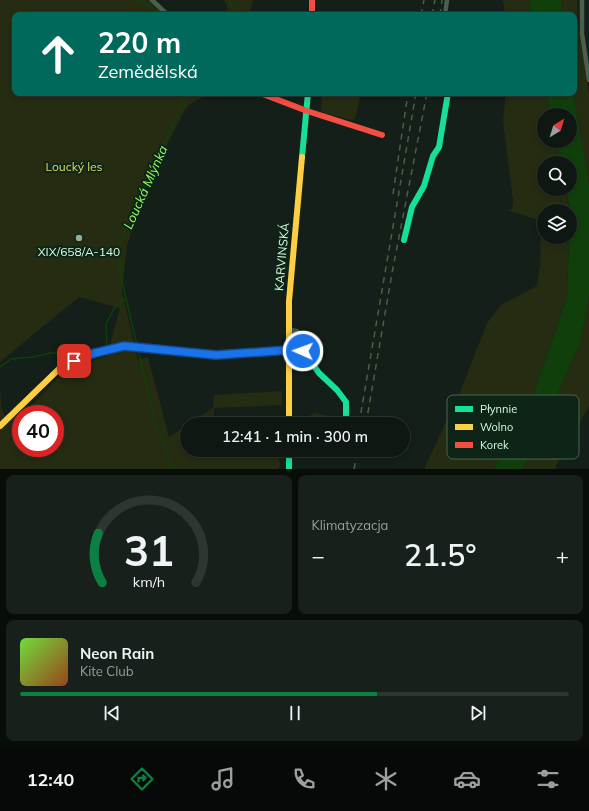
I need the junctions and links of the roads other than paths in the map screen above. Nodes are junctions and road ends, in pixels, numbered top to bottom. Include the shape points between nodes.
1 (152, 0) edge
2 (312, 0) edge
3 (447, 0) edge
4 (582, 0) edge
5 (165, 12) edge
6 (312, 12) edge
7 (445, 12) edge
8 (589, 80) edge
9 (268, 96) edge
10 (308, 96) edge
11 (448, 96) edge
12 (307, 111) junction
13 (382, 135) dead end
14 (404, 240) dead end
15 (288, 330) junction
16 (289, 350) junction
17 (303, 351) junction
18 (289, 417) edge
19 (347, 417) edge
20 (0, 426) edge
21 (289, 457) edge
22 (289, 469) edge

1 - 5 street
2 - 6 street
3 - 7 street
4 - 8 street via 582,34
9 - 12 street
10 - 12 street, KARVINSKÁ
11 - 14 street via 439,147 433,156 424,186 412,207
12 - 13 street
12 - 15 street, KARVINSKÁ
15 - 16 street, KARVINSKÁ
15 - 17 street via 297,332 302,338
16 - 17 street
16 - 18 street, KARVINSKÁ
16 - 20 street via 216,355 124,346 95,353 62,365
17 - 19 street via 346,402
21 - 22 street

